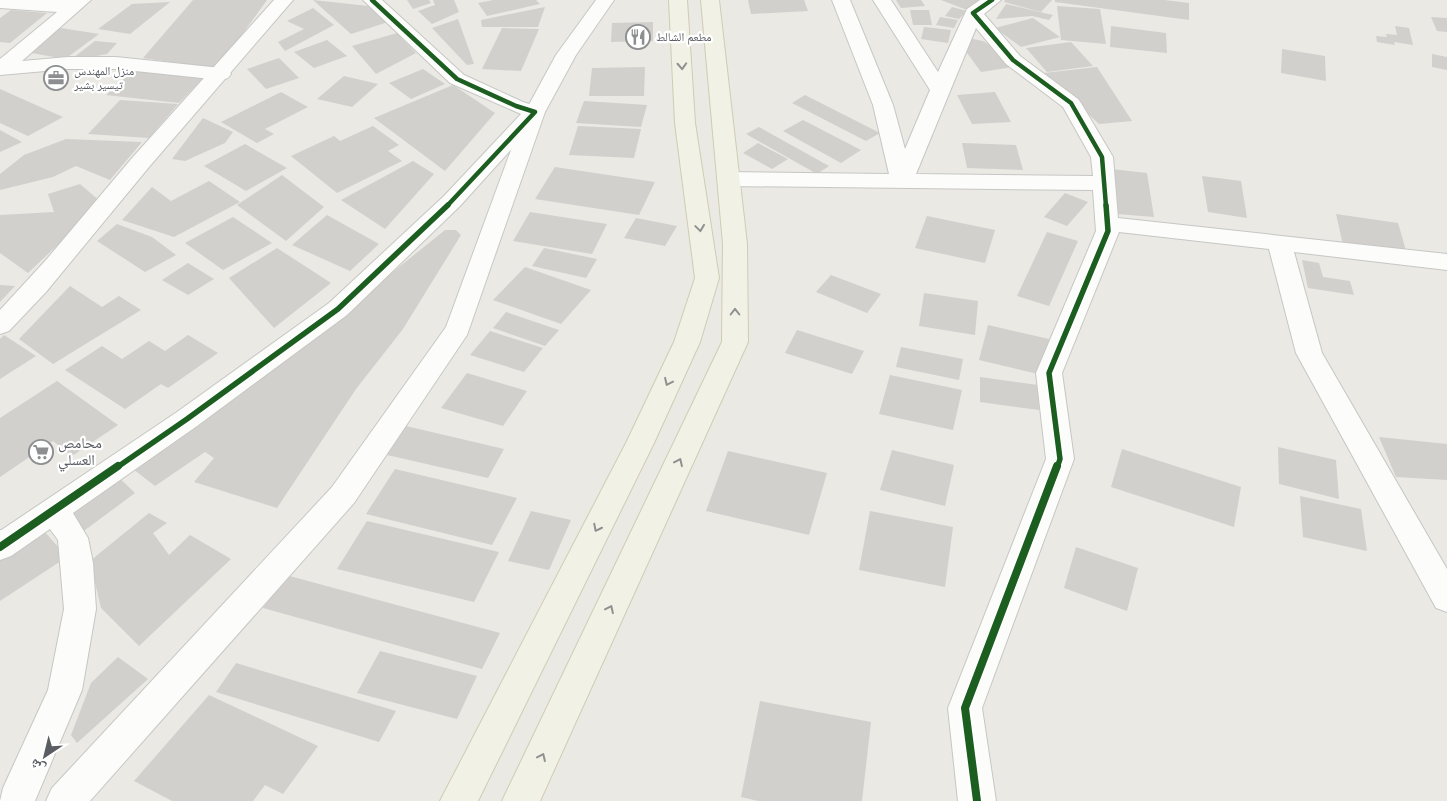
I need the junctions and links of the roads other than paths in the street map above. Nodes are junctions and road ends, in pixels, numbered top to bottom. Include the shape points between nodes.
1 (284, 0) edge
2 (372, 0) edge
3 (589, 0) edge
4 (605, 0) edge
5 (678, 0) edge
6 (710, 0) edge
7 (841, 0) edge
8 (882, 0) edge
9 (0, 3) edge
10 (77, 3) edge
11 (983, 6) edge
12 (566, 55) junction
13 (1, 69) edge
14 (221, 74) junction
15 (940, 90) junction
16 (535, 112) junction
17 (728, 179) junction
18 (902, 181) junction
19 (1104, 183) junction
20 (1108, 224) junction
21 (1279, 243) junction
22 (1447, 262) edge
23 (0, 325) edge
24 (54, 509) junction
25 (1, 545) edge
26 (1447, 598) edge
27 (16, 801) edge
28 (65, 801) edge
29 (460, 801) edge
30 (521, 801) edge
31 (976, 801) edge

1 - 14 street
2 - 16 street via 458,79
3 - 12 street
4 - 12 street
5 -> 29 main road via 685,122 707,278 687,342 640,443
6 - 17 main road
7 - 18 street via 884,105
8 - 15 street
9 - 10 street
10 - 13 street
11 - 15 street
11 - 19 street via 1013,60 1071,104 1102,157
12 - 16 street
13 - 14 street via 68,63 116,63
14 - 23 street
15 - 18 street
16 - 24 street via 452,201 338,309 188,418
16 - 28 street via 458,329 342,495
17 - 18 street
30 -> 17 main road via 735,342 735,244
18 - 19 street
19 - 20 street
20 - 21 street
20 - 31 street via 1108,231 1049,373 1060,459 965,708
21 - 22 street
21 - 26 street via 1308,353
24 - 25 street
24 - 27 street via 73,538 80,609 65,690

